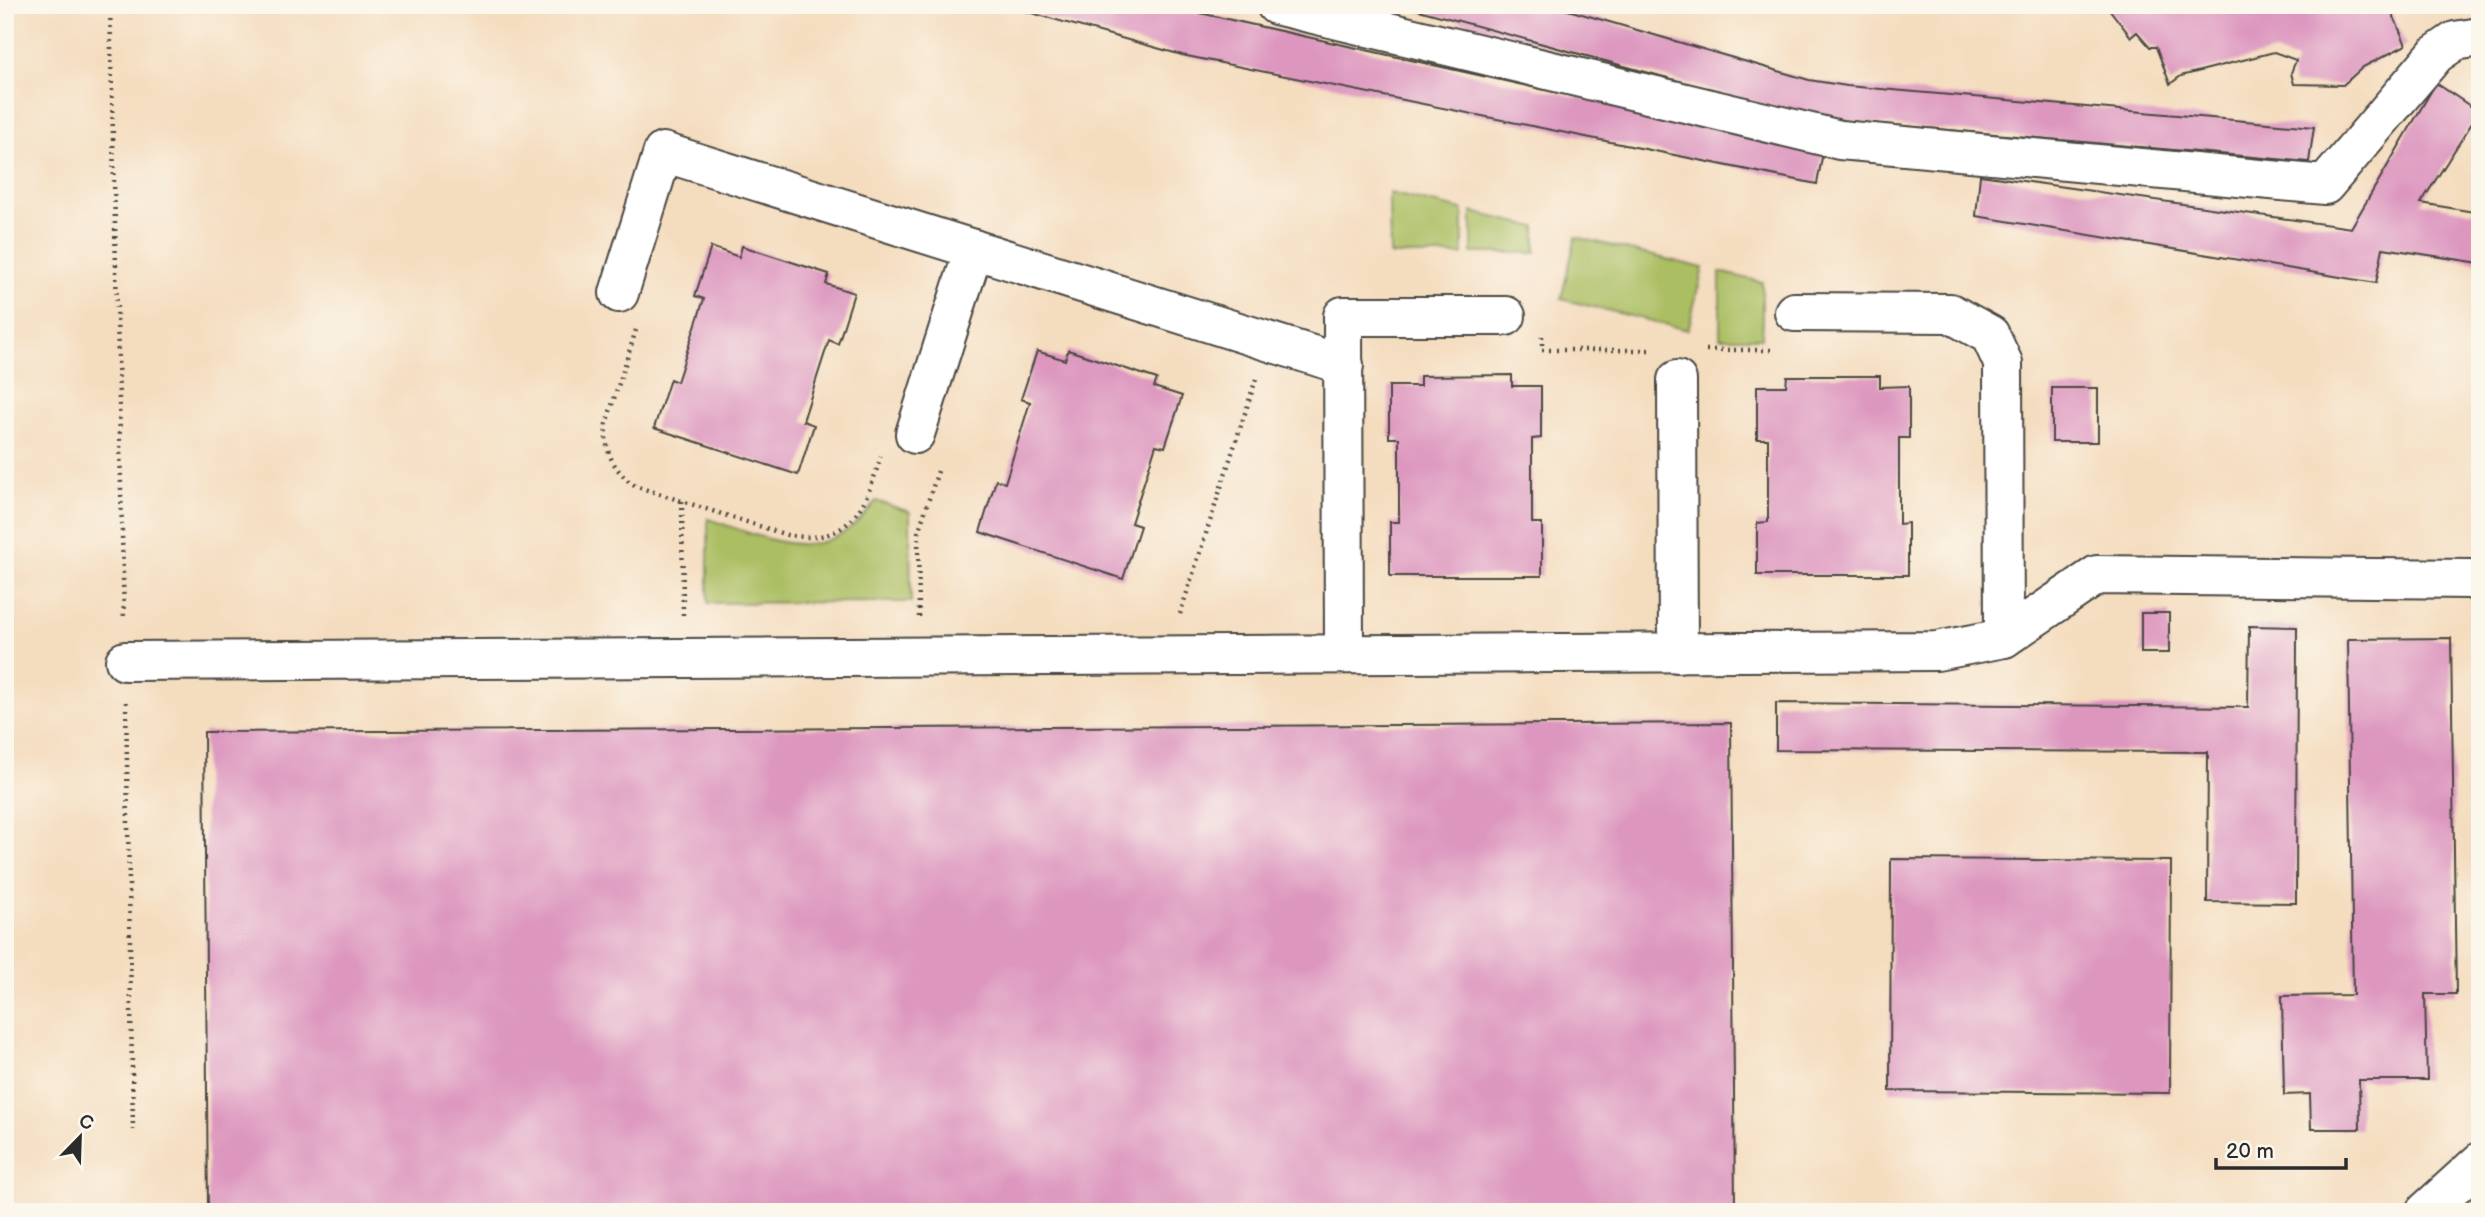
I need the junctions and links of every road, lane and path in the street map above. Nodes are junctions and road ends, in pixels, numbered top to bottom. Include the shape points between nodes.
1 (110, 5) edge
2 (1276, 5) edge
3 (2480, 37) edge
4 (974, 249) junction
5 (619, 293) joint
6 (1794, 312) joint
7 (1506, 316) joint
8 (1268, 342) junction
9 (1344, 365) junction
10 (1677, 365) junction
11 (915, 434) joint
12 (868, 497) dead end
13 (682, 501) junction
14 (2480, 583) edge
15 (2004, 638) junction
16 (1678, 653) junction
17 (1344, 654) junction
18 (1166, 655) junction
19 (919, 657) junction
20 (683, 658) junction
21 (125, 661) junction
22 (133, 1130) dead end
23 (2480, 1162) edge
24 (2425, 1212) edge

1 - 21 path
2 - 3 main road via 1840,140 2325,185 2436,54 2455,41
4 - 5 main road via 663,152
4 - 8 main road
4 - 11 main road
5 - 13 path via 645,302 606,424 607,450 622,476 635,486
6 - 10 path via 1794,350
6 - 15 main road via 1950,313 1990,335 2003,363
7 - 9 main road via 1343,316
7 - 10 path via 1542,316 1542,350
8 - 9 main road
8 - 18 path
9 - 17 main road
10 - 16 main road
11 - 19 path via 946,443 918,533
12 - 13 path via 848,523 818,537 803,538
13 - 20 path
14 - 15 main road via 2471,579 2097,575
15 - 16 main road via 1937,651
16 - 17 main road
17 - 18 main road
18 - 19 main road
19 - 20 main road
20 - 21 main road
21 - 22 path
23 - 24 main road

